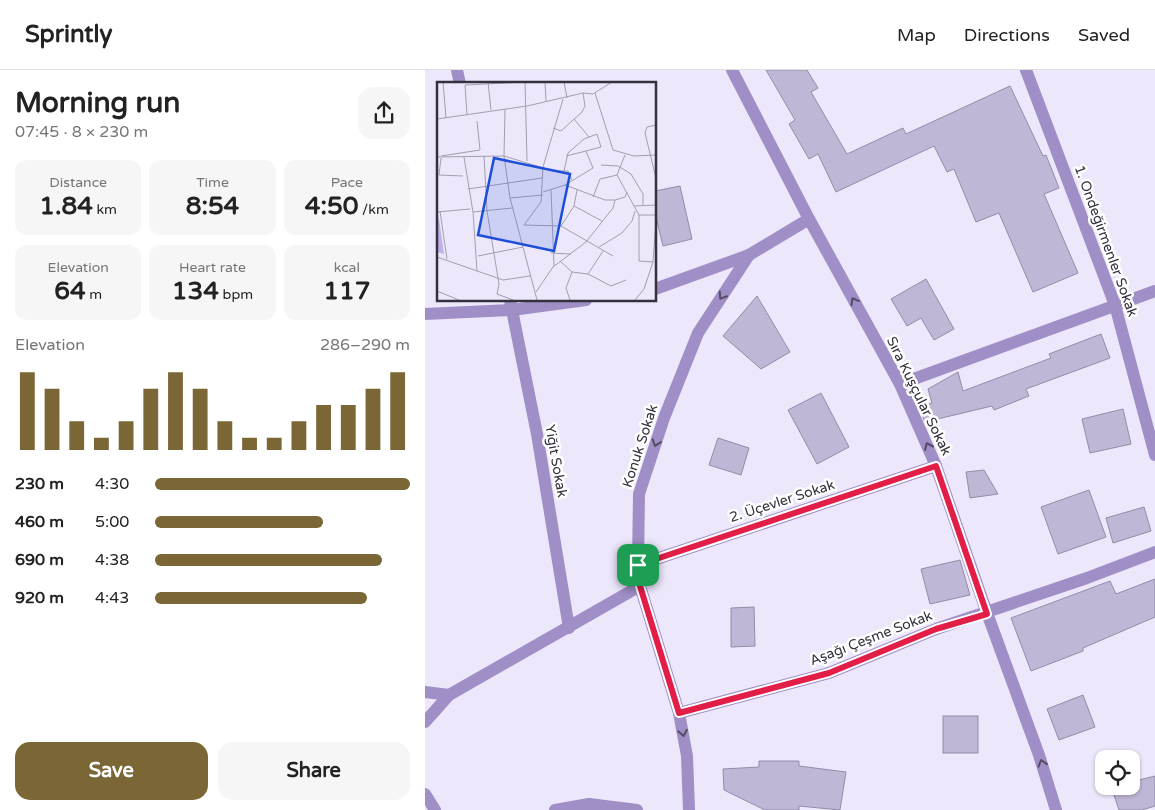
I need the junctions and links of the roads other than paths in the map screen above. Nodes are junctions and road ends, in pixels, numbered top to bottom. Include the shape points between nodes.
1 (732, 70) edge
2 (1026, 70) edge
3 (809, 219) junction
4 (749, 255) junction
5 (656, 289) edge
6 (1155, 291) edge
7 (571, 301) edge
8 (511, 305) edge
9 (1115, 305) junction
10 (425, 314) edge
11 (900, 384) junction
12 (1155, 455) edge
13 (936, 466) junction
14 (1155, 552) edge
15 (638, 565) junction
16 (640, 586) junction
17 (987, 614) junction
18 (569, 628) junction
19 (425, 692) edge
20 (449, 695) junction
21 (679, 713) junction
22 (425, 722) edge
23 (425, 794) edge
24 (435, 810) edge
25 (555, 810) edge
26 (637, 810) edge
27 (689, 810) edge
28 (1056, 810) edge

1 - 3 street, Sıra Kuşçular Sokak
2 - 9 street, 1. Ondeğirmenler Sokak
3 - 4 street
11 -> 3 street, Sıra Kuşçular Sokak
4 - 5 street
4 -> 15 street, Konuk Sokak via 698,333 665,418 639,494
6 - 9 street
7 - 8 street
8 - 10 street
8 - 18 street, Yiğit Sokak via 537,434
9 - 11 street
9 - 12 street, 1. Ondeğirmenler Sokak
13 -> 11 street, Sıra Kuşçular Sokak
13 - 15 street, 2. Üçevler Sokak
13 - 17 street, Sıra Kuşçular Sokak
14 - 17 street, Aşağı Çeşme Sokak
15 - 16 street, Konuk Sokak
16 - 18 street
16 - 21 street, Konuk Sokak
17 - 21 street, Aşağı Çeşme Sokak via 936,629 829,673
28 -> 17 street, Sıra Kuşçular Sokak
18 - 20 street
19 - 20 street
20 - 22 street
21 -> 27 street, Konuk Sokak via 687,756
23 - 24 street
25 - 26 street via 589,804

